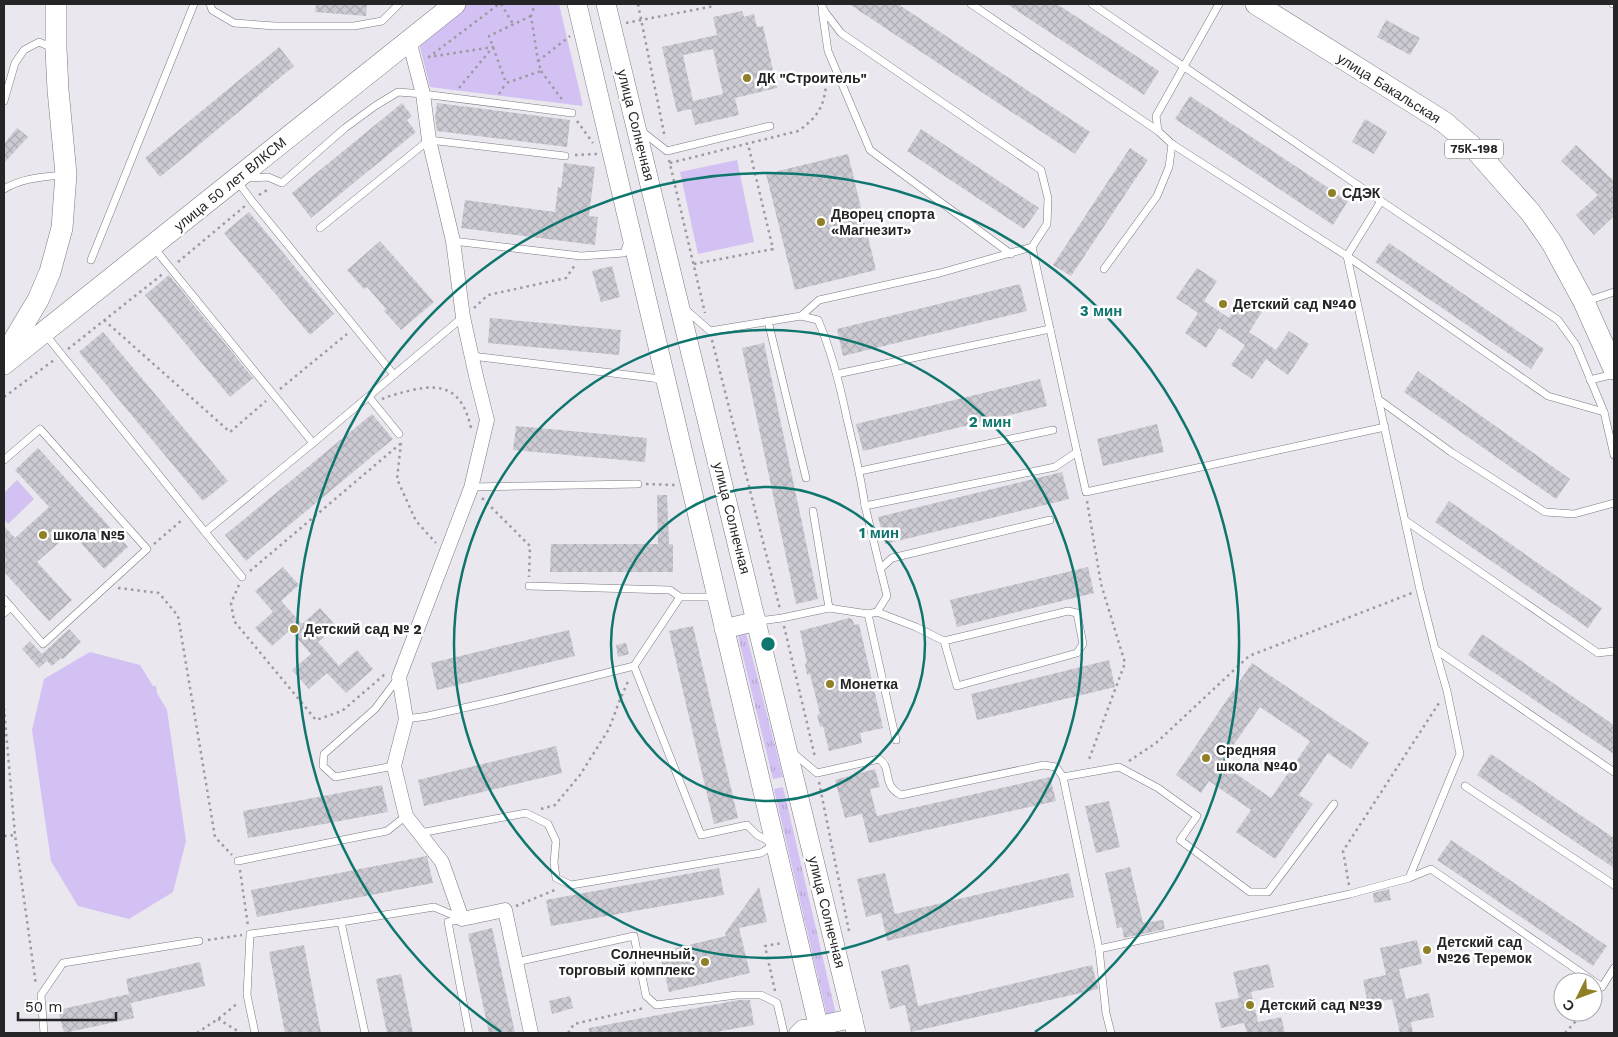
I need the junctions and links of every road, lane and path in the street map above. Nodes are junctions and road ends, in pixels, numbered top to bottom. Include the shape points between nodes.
1 (56, 4) edge
2 (194, 4) edge
3 (210, 4) edge
4 (399, 4) edge
5 (455, 4) edge
6 (500, 4) edge
7 (535, 4) edge
8 (577, 4) edge
9 (606, 4) edge
10 (638, 4) edge
11 (821, 4) edge
12 (970, 4) edge
13 (1092, 4) edge
14 (1219, 4) edge
15 (1256, 4) edge
16 (531, 16) junction
17 (513, 24) junction
18 (408, 40) junction
19 (493, 47) junction
20 (56, 49) junction
21 (828, 51) junction
22 (1183, 65) junction
23 (506, 82) junction
24 (455, 93) dead end
25 (423, 94) junction
26 (496, 99) dead end
27 (4, 101) edge
28 (572, 113) dead end
29 (770, 126) dead end
30 (636, 127) junction
31 (1158, 131) junction
32 (428, 140) junction
33 (748, 144) junction
34 (1172, 144) junction
35 (667, 151) junction
36 (600, 154) dead end
37 (565, 156) joint
38 (670, 163) junction
39 (66, 174) junction
40 (236, 179) junction
41 (4, 189) edge
42 (252, 201) junction
43 (1381, 201) junction
44 (660, 225) junction
45 (320, 228) dead end
46 (631, 233) junction
47 (453, 241) junction
48 (152, 246) junction
49 (1032, 247) junction
50 (1011, 254) junction
51 (581, 256) junction
52 (1347, 256) junction
53 (91, 260) dead end
54 (694, 264) junction
55 (170, 268) junction
56 (1104, 269) dead end
57 (1614, 292) edge
58 (1584, 302) junction
59 (679, 304) junction
60 (801, 316) junction
61 (463, 317) junction
62 (104, 320) junction
63 (768, 322) junction
64 (356, 328) junction
65 (1050, 329) junction
66 (710, 331) junction
67 (44, 332) junction
68 (60, 355) junction
69 (471, 356) junction
70 (4, 357) edge
71 (4, 364) edge
72 (1613, 365) edge
73 (837, 374) junction
74 (394, 375) junction
75 (1590, 380) junction
76 (666, 382) junction
77 (273, 395) junction
78 (4, 397) edge
79 (368, 397) junction
80 (1378, 399) junction
81 (1604, 412) junction
82 (1384, 427) junction
83 (472, 430) dead end
84 (1052, 430) dead end
85 (400, 434) dead end
86 (313, 443) junction
87 (401, 443) dead end
88 (401, 452) dead end
89 (1077, 452) junction
90 (1614, 456) edge
91 (4, 460) edge
92 (860, 471) junction
93 (806, 478) dead end
94 (638, 484) joint
95 (677, 484) dead end
96 (470, 487) junction
97 (1086, 492) junction
98 (1614, 503) edge
99 (866, 506) junction
100 (814, 511) dead end
101 (190, 513) junction
102 (1050, 520) dead end
103 (1406, 521) junction
104 (205, 532) junction
105 (147, 549) junction
106 (445, 554) junction
107 (880, 569) junction
108 (242, 577) junction
109 (106, 586) junction
110 (529, 586) joint
111 (1420, 590) junction
112 (680, 597) junction
113 (717, 597) junction
114 (4, 598) edge
115 (11, 607) junction
116 (829, 608) junction
117 (877, 612) junction
118 (4, 613) edge
119 (868, 614) junction
120 (782, 618) junction
121 (757, 621) junction
122 (724, 629) junction
123 (944, 641) junction
124 (1435, 649) junction
125 (1614, 651) edge
126 (634, 666) junction
127 (398, 677) junction
128 (1447, 691) junction
129 (4, 708) edge
130 (406, 719) junction
131 (896, 740) dead end
132 (787, 748) junction
133 (815, 760) dead end
134 (394, 766) junction
135 (1087, 766) dead end
136 (1119, 767) junction
137 (1614, 772) edge
138 (817, 773) junction
139 (1063, 777) junction
140 (1465, 786) dead end
141 (1334, 804) dead end
142 (526, 813) junction
143 (406, 816) junction
144 (420, 833) junction
145 (15, 835) junction
146 (4, 836) edge
147 (775, 844) junction
148 (238, 862) junction
149 (1409, 878) junction
150 (571, 885) junction
151 (1614, 885) edge
152 (1350, 894) junction
153 (505, 910) junction
154 (462, 919) junction
155 (341, 922) junction
156 (250, 934) junction
157 (850, 937) dead end
158 (220, 938) dead end
159 (199, 941) dead end
160 (782, 943) dead end
161 (1099, 948) junction
162 (516, 962) junction
163 (1614, 968) edge
164 (36, 986) dead end
165 (247, 995) junction
166 (777, 1003) junction
167 (656, 1005) junction
168 (218, 1020) junction
169 (1575, 1022) edge
170 (854, 1026) edge
171 (819, 1029) edge
172 (44, 1033) edge
173 (197, 1033) edge
174 (240, 1033) edge
175 (255, 1033) edge
176 (365, 1033) edge
177 (469, 1033) edge
178 (531, 1033) edge
179 (568, 1033) edge
180 (784, 1033) edge
181 (796, 1033) edge
182 (1111, 1033) edge
183 (1565, 1033) edge

1 - 20 main road
2 - 53 lane
3 - 4 lane via 212,10 234,23 354,26 382,21
5 - 18 main road, улица 50 лет ВЛКСМ
6 - 17 path
6 - 19 path via 429,57
7 - 16 path
8 - 46 main road
9 - 30 main road, улица Солнечная
10 - 35 path
11 - 21 lane
11 - 49 lane via 841,33 1041,170 1048,198 1046,224
12 - 31 lane
13 - 22 lane
14 - 22 lane
15 - 58 main road, улица Бакальская / 75К-198 via 1444,122 1473,147 1530,213 1552,244
16 - 17 path
16 - 23 path via 541,71
17 - 19 path via 489,36
18 - 25 street
18 - 40 main road, улица 50 лет ВЛКСМ
19 - 23 path
19 - 24 path
20 - 27 lane via 39,42 24,50 16,63
20 - 39 main road
21 - 33 path via 825,99 813,120 798,131
21 - 50 lane via 870,150
22 - 31 lane via 1156,116
22 - 43 lane
23 - 26 path
25 - 28 lane
25 - 32 street
25 - 40 lane via 398,92 374,106 282,182 268,177
29 - 35 lane
30 - 35 lane
30 - 44 main road, улица Солнечная
31 - 34 lane
32 - 37 lane
32 - 45 lane
32 - 47 street
33 - 38 path
33 - 54 path via 773,249
34 - 52 lane
34 - 56 lane via 1169,167 1157,196
35 - 38 path
36 - 37 path
38 - 54 path
39 - 41 lane via 15,182
39 - 70 main road via 62,228 50,272 25,325
40 - 42 lane
40 - 48 main road, улица 50 лет ВЛКСМ
42 - 55 path
42 - 64 lane
43 - 52 lane
43 - 75 lane via 1558,320 1576,345
44 - 46 main road
44 - 59 main road, улица Солнечная
46 - 51 lane via 624,253
46 - 76 main road
47 - 51 lane
47 - 61 street
48 - 55 lane
48 - 67 main road, улица 50 лет ВЛКСМ
49 - 50 lane
49 - 65 lane
50 - 60 lane via 819,300
51 - 61 path via 566,278 488,295
52 - 80 lane
52 - 81 lane via 1548,396
54 - 66 path
55 - 62 path
55 - 77 lane
57 - 58 lane
58 - 72 main road, улица Бакальская / 75К-198
59 - 66 lane
59 - 121 main road, улица Солнечная
60 - 63 lane
60 - 73 lane via 818,320
61 - 69 street
61 - 74 lane
62 - 68 path
62 - 77 path via 230,432
63 - 66 lane
63 - 93 lane
64 - 74 lane
64 - 77 path
65 - 73 lane
65 - 89 lane
66 - 120 path
67 - 68 lane
67 - 71 main road, улица 50 лет ВЛКСМ
68 - 78 path
68 - 101 lane
69 - 76 lane
69 - 96 street via 487,420
72 - 75 lane
73 - 92 lane
74 - 79 lane
75 - 81 lane
76 - 113 main road
77 - 86 lane
79 - 83 path via 378,401 428,386 445,389 468,413
79 - 85 lane
79 - 86 lane
80 - 82 lane
80 - 98 lane via 1451,452 1545,512 1574,514
81 - 90 lane
82 - 97 lane
82 - 103 lane
84 - 92 lane
86 - 104 lane
87 - 108 path
88 - 106 path via 397,479 416,521
89 - 97 lane
89 - 99 lane via 1056,467
91 - 105 lane via 40,429
92 - 99 lane
94 - 95 path
94 - 96 lane
96 - 106 street
96 - 110 path via 530,546
97 - 135 path via 1101,584 1125,663
99 - 107 lane
100 - 116 lane
101 - 104 lane
101 - 105 path
102 - 107 lane via 892,558
103 - 111 lane
103 - 125 lane via 1598,654
104 - 108 lane
105 - 109 lane
106 - 127 street
107 - 117 lane via 887,596
108 - 127 path via 231,603 234,622 316,720 342,712 384,675
109 - 115 lane via 43,644
109 - 148 path via 159,593 178,616 215,837
110 - 112 lane via 670,590
111 - 124 lane
111 - 136 path via 1249,656 1156,743
112 - 113 lane
112 - 126 lane
113 - 122 main road
114 - 115 lane
115 - 118 lane
116 - 119 lane
116 - 120 lane
117 - 119 lane
117 - 123 lane
119 - 131 lane
120 - 121 lane
120 - 133 path
121 - 122 main road
121 - 132 main road, улица Солнечная
122 - 147 main road
123 - 123 lane via 957,686 1078,653 1083,644 1077,613 1068,611
124 - 128 lane
124 - 137 lane
126 - 130 lane
126 - 142 path via 610,729 580,775 555,805
126 - 147 lane via 700,835 747,824 757,835
127 - 130 street
127 - 134 lane via 375,709 324,754 323,766 335,778
128 - 149 lane via 1460,754
128 - 152 path via 1343,852
129 - 145 path
130 - 134 street
132 - 138 lane
132 - 170 main road, улица Солнечная
134 - 143 street
136 - 139 lane
136 - 141 lane via 1158,788 1197,816 1180,840 1250,892 1268,892
138 - 139 lane via 879,760 884,764 891,788 901,795 1044,765 1056,767
138 - 157 path
139 - 161 lane
140 - 151 lane
142 - 144 lane
142 - 150 lane via 548,824 556,841 556,878
143 - 144 street
143 - 148 lane via 387,831
144 - 154 street via 442,862
145 - 146 path
145 - 164 path
147 - 150 lane via 761,853
147 - 171 main road
148 - 156 path
149 - 152 lane
149 - 163 lane via 1431,869 1602,987
150 - 153 path
152 - 161 lane
153 - 154 street
153 - 162 street
154 - 155 lane via 434,907
154 - 177 lane via 448,922
155 - 156 lane
155 - 176 lane
156 - 158 path
156 - 165 lane
159 - 172 lane via 63,963 41,996
160 - 166 path via 765,946
161 - 182 lane
162 - 167 lane via 634,936 646,996
162 - 178 street
165 - 168 path
165 - 175 lane
166 - 167 lane via 761,995 737,995
166 - 180 lane
167 - 179 path via 574,1024
168 - 173 path
168 - 174 path
169 - 183 path
170 - 171 main road
171 - 181 street via 802,1027

